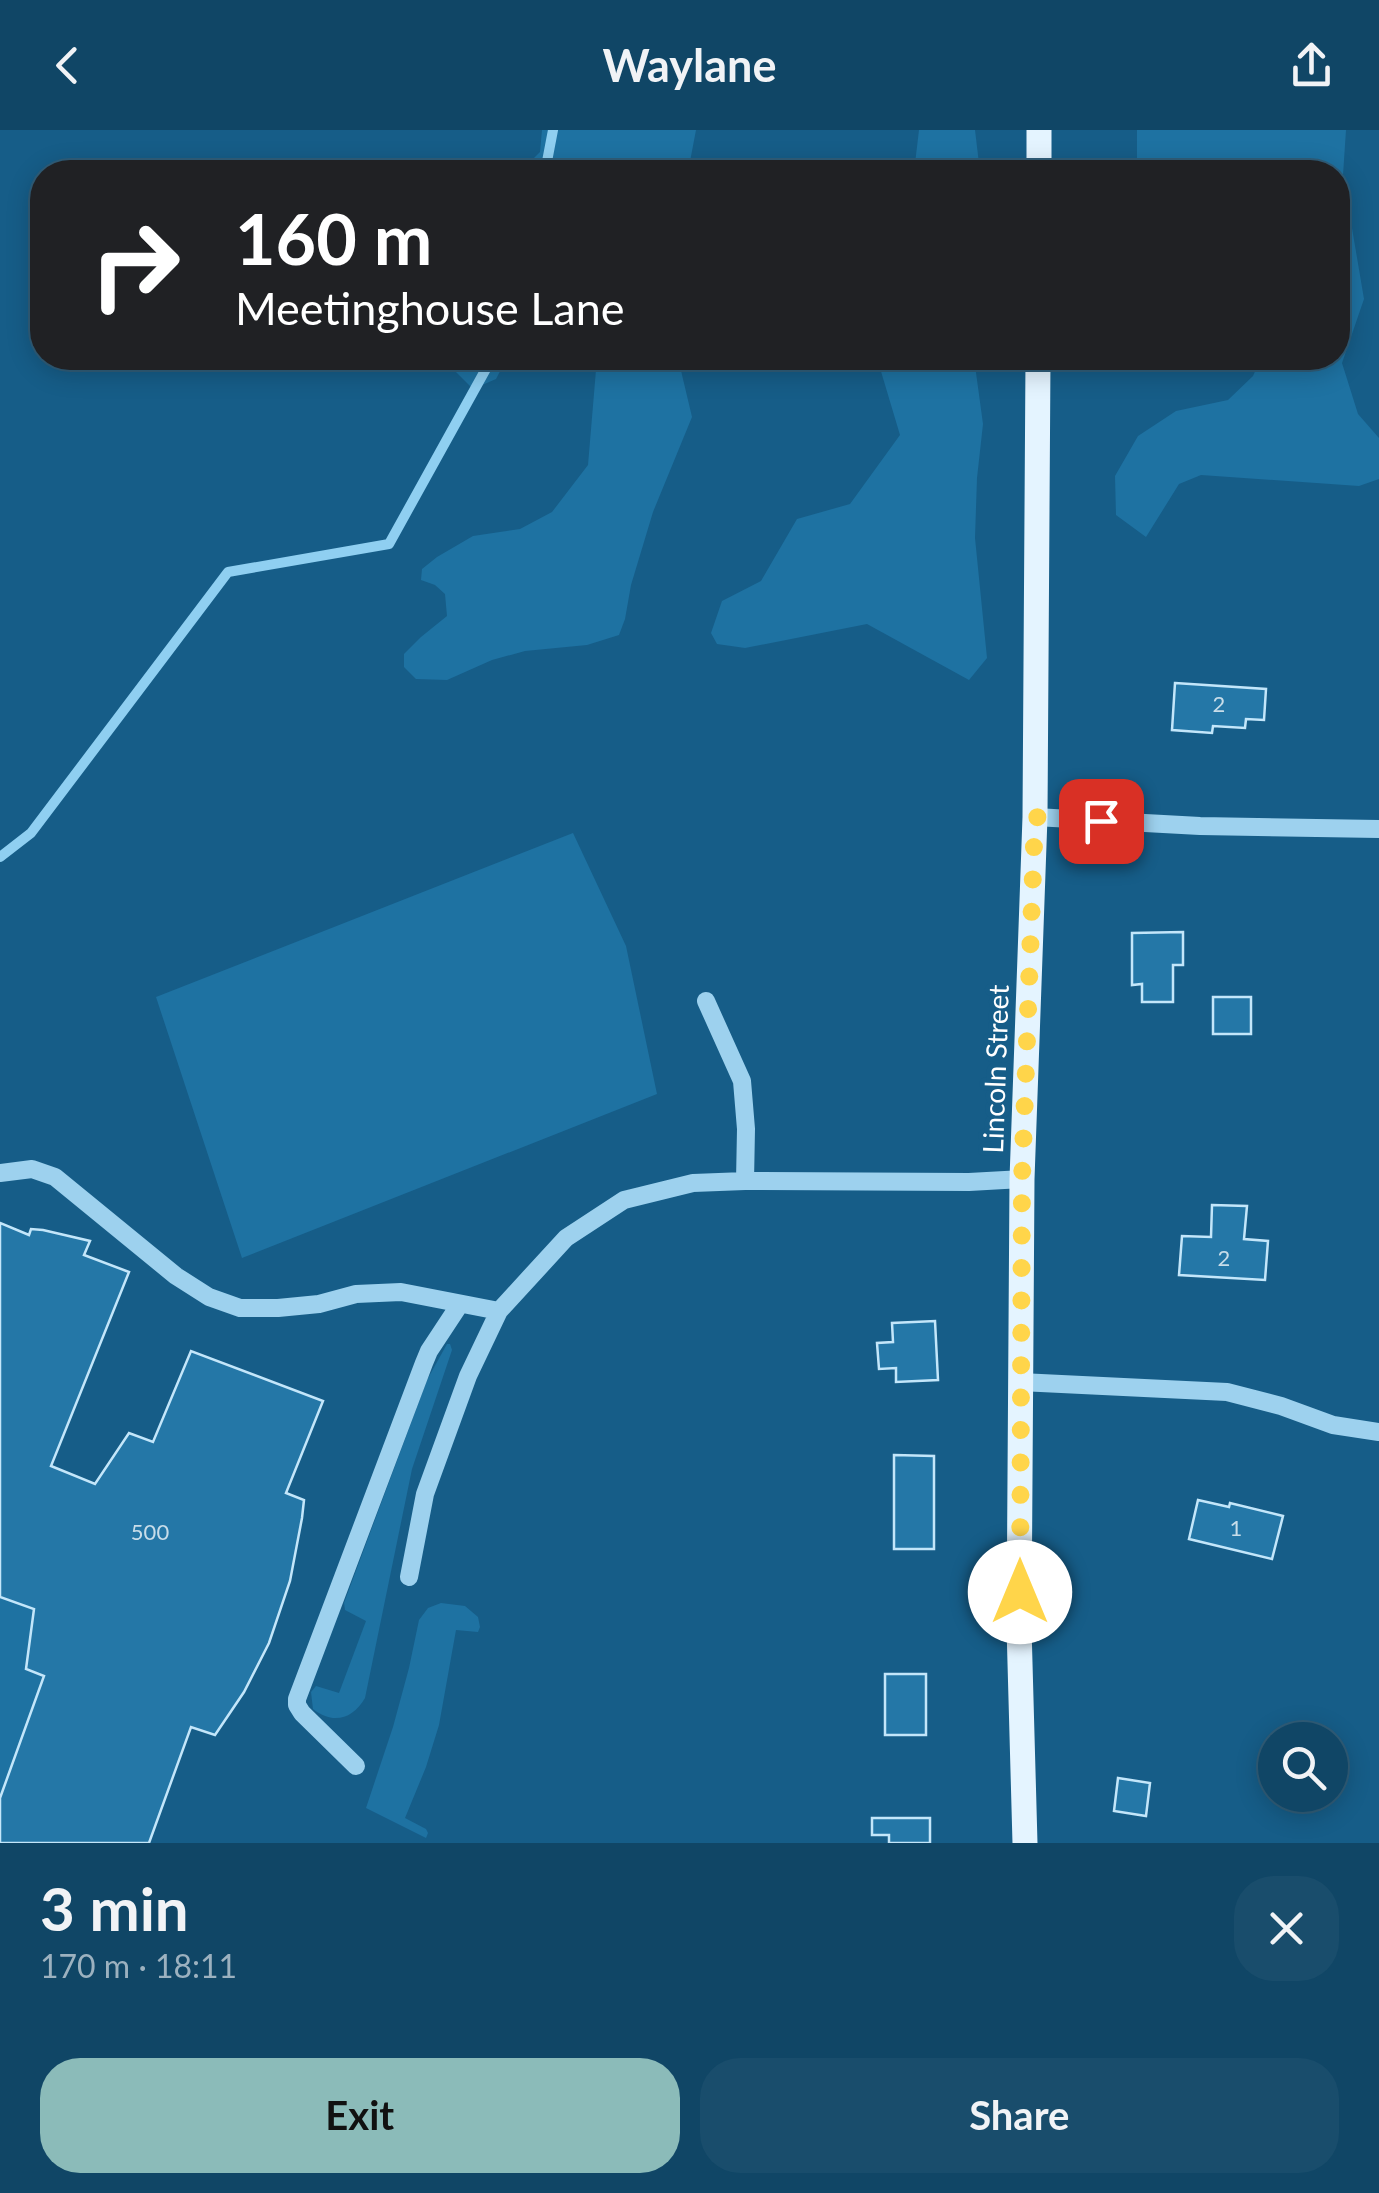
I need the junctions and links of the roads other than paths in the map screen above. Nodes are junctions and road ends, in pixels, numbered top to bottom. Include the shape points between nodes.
1 (1039, 130) edge
2 (1038, 160) edge
3 (1038, 370) edge
4 (1035, 817) junction
5 (1379, 829) edge
6 (706, 1001) dead end
7 (0, 1172) edge
8 (1022, 1179) junction
9 (744, 1181) junction
10 (460, 1304) junction
11 (500, 1312) junction
12 (1020, 1382) junction
13 (1379, 1432) edge
14 (409, 1577) dead end
15 (356, 1766) dead end
16 (1025, 1843) edge

1 - 2 main road
3 - 4 main road, Lincoln Street
4 - 5 street
4 - 8 main road, Lincoln Street
6 - 9 street via 742,1081
7 - 10 street via 55,1177 176,1276 240,1308 401,1292
8 - 9 street
8 - 12 main road, Lincoln Street
9 - 11 street via 693,1183 624,1200 566,1238
10 - 11 street
10 - 15 street via 424,1363 297,1698 302,1713
11 - 14 street via 468,1376 425,1494
12 - 13 street via 1227,1392
12 - 16 main road, Lincoln Street

